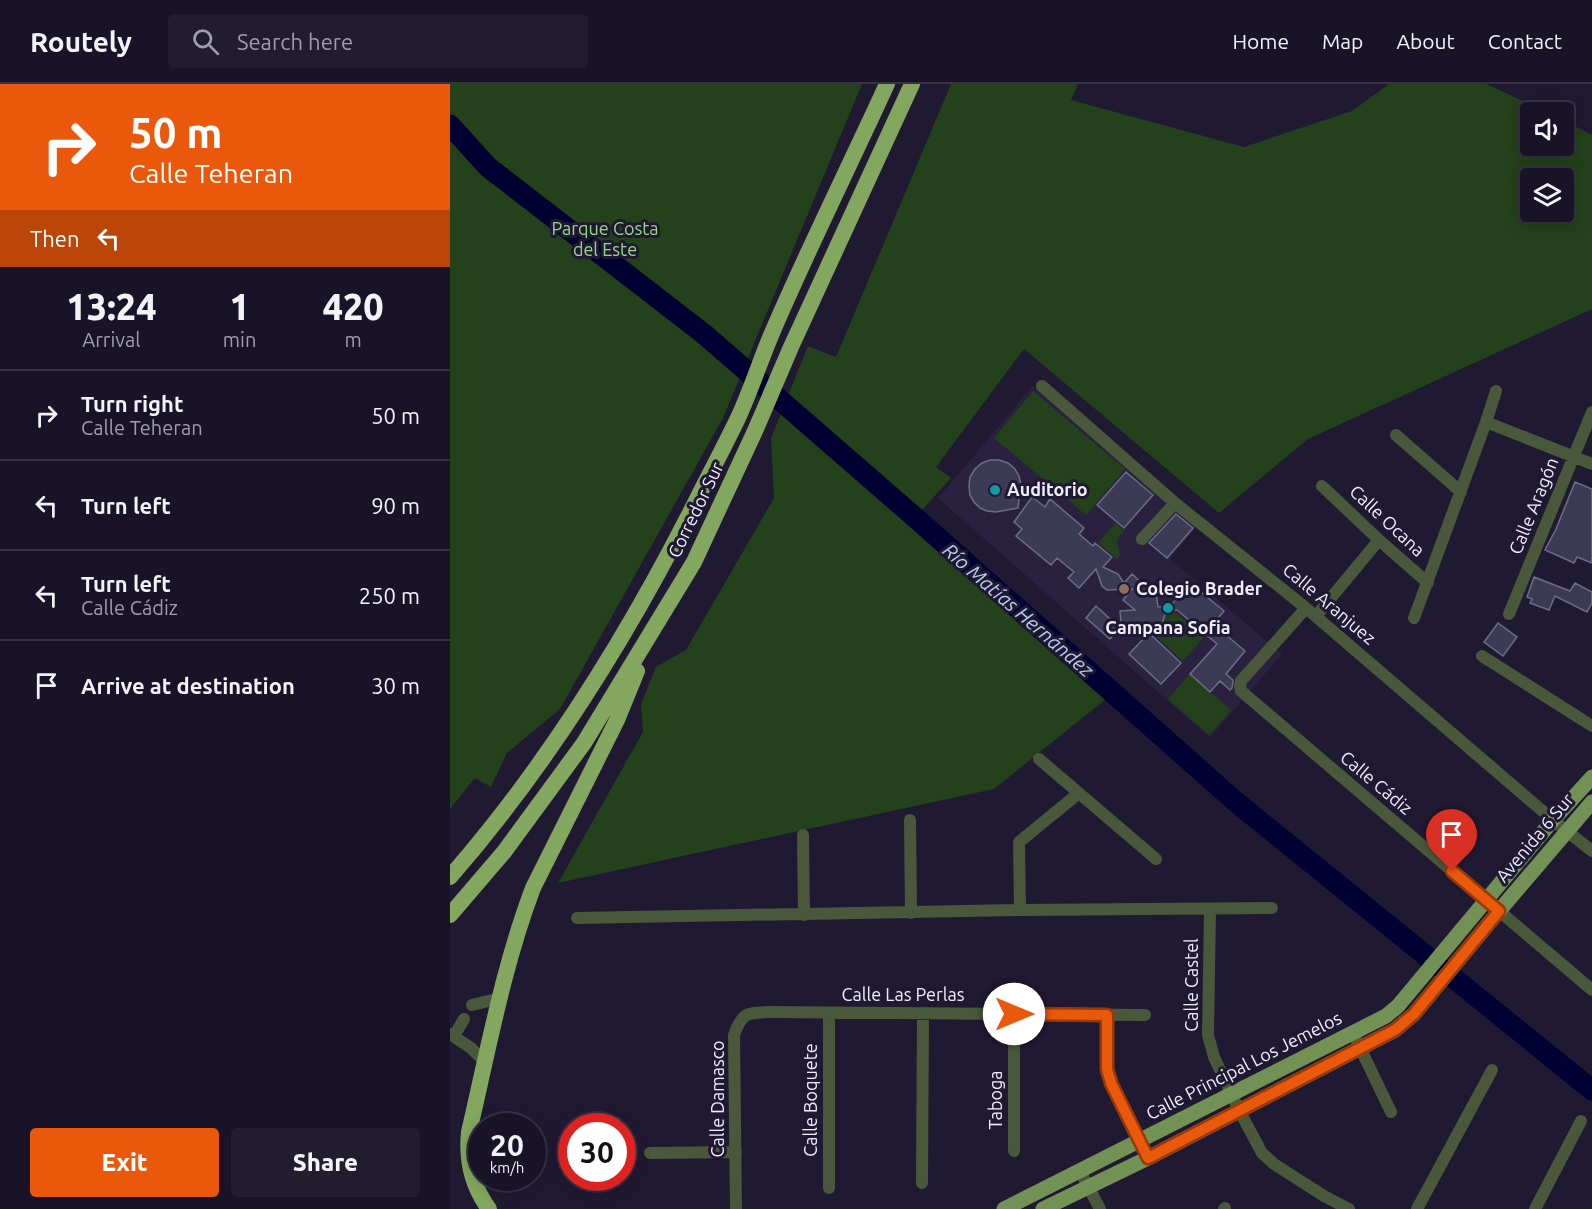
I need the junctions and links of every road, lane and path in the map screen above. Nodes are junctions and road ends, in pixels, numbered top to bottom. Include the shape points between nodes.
1 (887, 84) edge
2 (912, 84) edge
3 (1042, 386) dead end
4 (1496, 391) dead end
5 (1592, 412) edge
6 (1486, 422) junction
7 (1396, 435) dead end
8 (1574, 456) junction
9 (1592, 464) edge
10 (1322, 486) dead end
11 (1461, 492) junction
12 (1175, 503) junction
13 (1142, 539) dead end
14 (1379, 540) junction
15 (1428, 583) junction
16 (1311, 612) junction
17 (1509, 614) dead end
18 (1414, 618) dead end
19 (656, 626) junction
20 (1482, 656) dead end
21 (1592, 726) edge
22 (1039, 759) dead end
23 (1592, 777) edge
24 (1078, 793) junction
25 (1592, 802) edge
26 (910, 820) dead end
27 (1553, 820) junction
28 (1567, 831) junction
29 (802, 835) dead end
30 (1592, 851) edge
31 (1156, 859) dead end
32 (450, 877) edge
33 (1486, 900) junction
34 (1272, 908) dead end
35 (1210, 909) junction
36 (1020, 910) junction
37 (1499, 911) junction
38 (911, 913) junction
39 (450, 915) edge
40 (804, 915) junction
41 (577, 918) dead end
42 (1471, 919) joint
43 (1484, 928) joint
44 (1592, 990) edge
45 (500, 998) junction
46 (472, 1005) dead end
47 (768, 1012) joint
48 (829, 1012) junction
49 (923, 1013) junction
50 (1014, 1014) junction
51 (1107, 1015) junction
52 (1145, 1015) dead end
53 (464, 1019) dead end
54 (1353, 1033) junction
55 (452, 1035) edge
56 (1360, 1048) junction
57 (485, 1062) junction
58 (1492, 1070) dead end
59 (1232, 1093) junction
60 (1239, 1110) junction
61 (1391, 1112) dead end
62 (1581, 1121) dead end
63 (1139, 1141) junction
64 (1014, 1151) dead end
65 (650, 1152) dead end
66 (736, 1152) junction
67 (1148, 1158) junction
68 (1080, 1171) junction
69 (922, 1183) dead end
70 (1089, 1187) junction
71 (829, 1188) dead end
72 (489, 1209) edge
73 (736, 1209) edge
74 (1004, 1209) edge
75 (1044, 1209) edge
76 (1100, 1209) edge
77 (1349, 1209) edge
78 (1418, 1209) edge
79 (1535, 1209) edge

1 - 32 highway, Corredor Sur via 772,333 738,417 677,540 608,661 549,750
2 - 19 highway, Corredor Sur via 694,562
3 - 12 street, Calle Aranjuez
4 - 6 street
5 - 8 street, Calle Aragón
6 - 8 street
6 - 11 street
7 - 11 street
8 - 9 street
8 - 17 street, Calle Aragón
10 - 14 street, Calle Ocana
11 - 15 street
12 - 13 street
12 - 16 street, Calle Aranjuez
14 - 15 street, Calle Ocana
14 - 16 street
15 - 18 street
16 - 27 street, Calle Aranjuez
16 - 33 street, Calle Cádiz via 1241,681 1241,691
19 - 39 highway, Corredor Sur via 584,743 504,852
19 - 45 highway via 617,720 533,888
20 - 21 street
22 - 24 street
23 - 27 main road, Avenida 6 Sur
24 - 31 street
24 - 36 street via 1019,842
25 - 28 main road, Avenida 6 Sur
26 - 38 street
27 - 28 street, Calle Aranjuez
27 - 33 main road, Avenida 6 Sur
28 - 30 street, Calle Aranjuez
28 - 37 main road, Avenida 6 Sur
29 - 40 street
33 - 37 street, Calle Cádiz
33 - 42 main road, Avenida 6 Sur
34 - 35 street
35 - 36 street
35 - 59 street, Calle Castel via 1208,1035
36 - 38 street
37 - 43 main road, Avenida 6 Sur
37 - 44 street, Calle Cádiz
38 - 40 street
40 - 41 street
42 - 54 main road, Calle Principal Los Jemelos via 1398,1006
43 - 56 main road, Calle Principal Los Jemelos via 1414,1014 1395,1030
45 - 46 street
45 - 57 highway
47 - 48 street, Calle Las Perlas
47 - 66 street, Calle Damasco via 751,1013 739,1021 734,1035
48 - 49 street, Calle Las Perlas
48 - 71 street, Calle Boquete
49 - 50 street, Calle Las Perlas
49 - 69 street
50 - 51 street, Calle Las Perlas
50 - 64 street, Taboga
51 - 52 street, Calle Las Perlas
51 - 63 street via 1107,1069
53 - 55 street
54 - 56 street
54 - 59 main road, Calle Principal Los Jemelos
55 - 57 street
56 - 60 main road, Calle Principal Los Jemelos
56 - 61 street
57 - 72 highway via 467,1148 473,1179
58 - 78 street
59 - 60 street, Calle Castel
59 - 63 main road, Calle Principal Los Jemelos
60 - 67 main road, Calle Principal Los Jemelos
60 - 77 street, Calle Castel via 1262,1153 1274,1164
62 - 79 street
63 - 67 street
63 - 68 main road, Calle Principal Los Jemelos
65 - 66 street
66 - 73 street, Calle Damasco
67 - 70 main road, Calle Principal Los Jemelos
68 - 70 street
68 - 74 main road, Calle Principal Los Jemelos
70 - 75 main road, Calle Principal Los Jemelos
70 - 76 street

